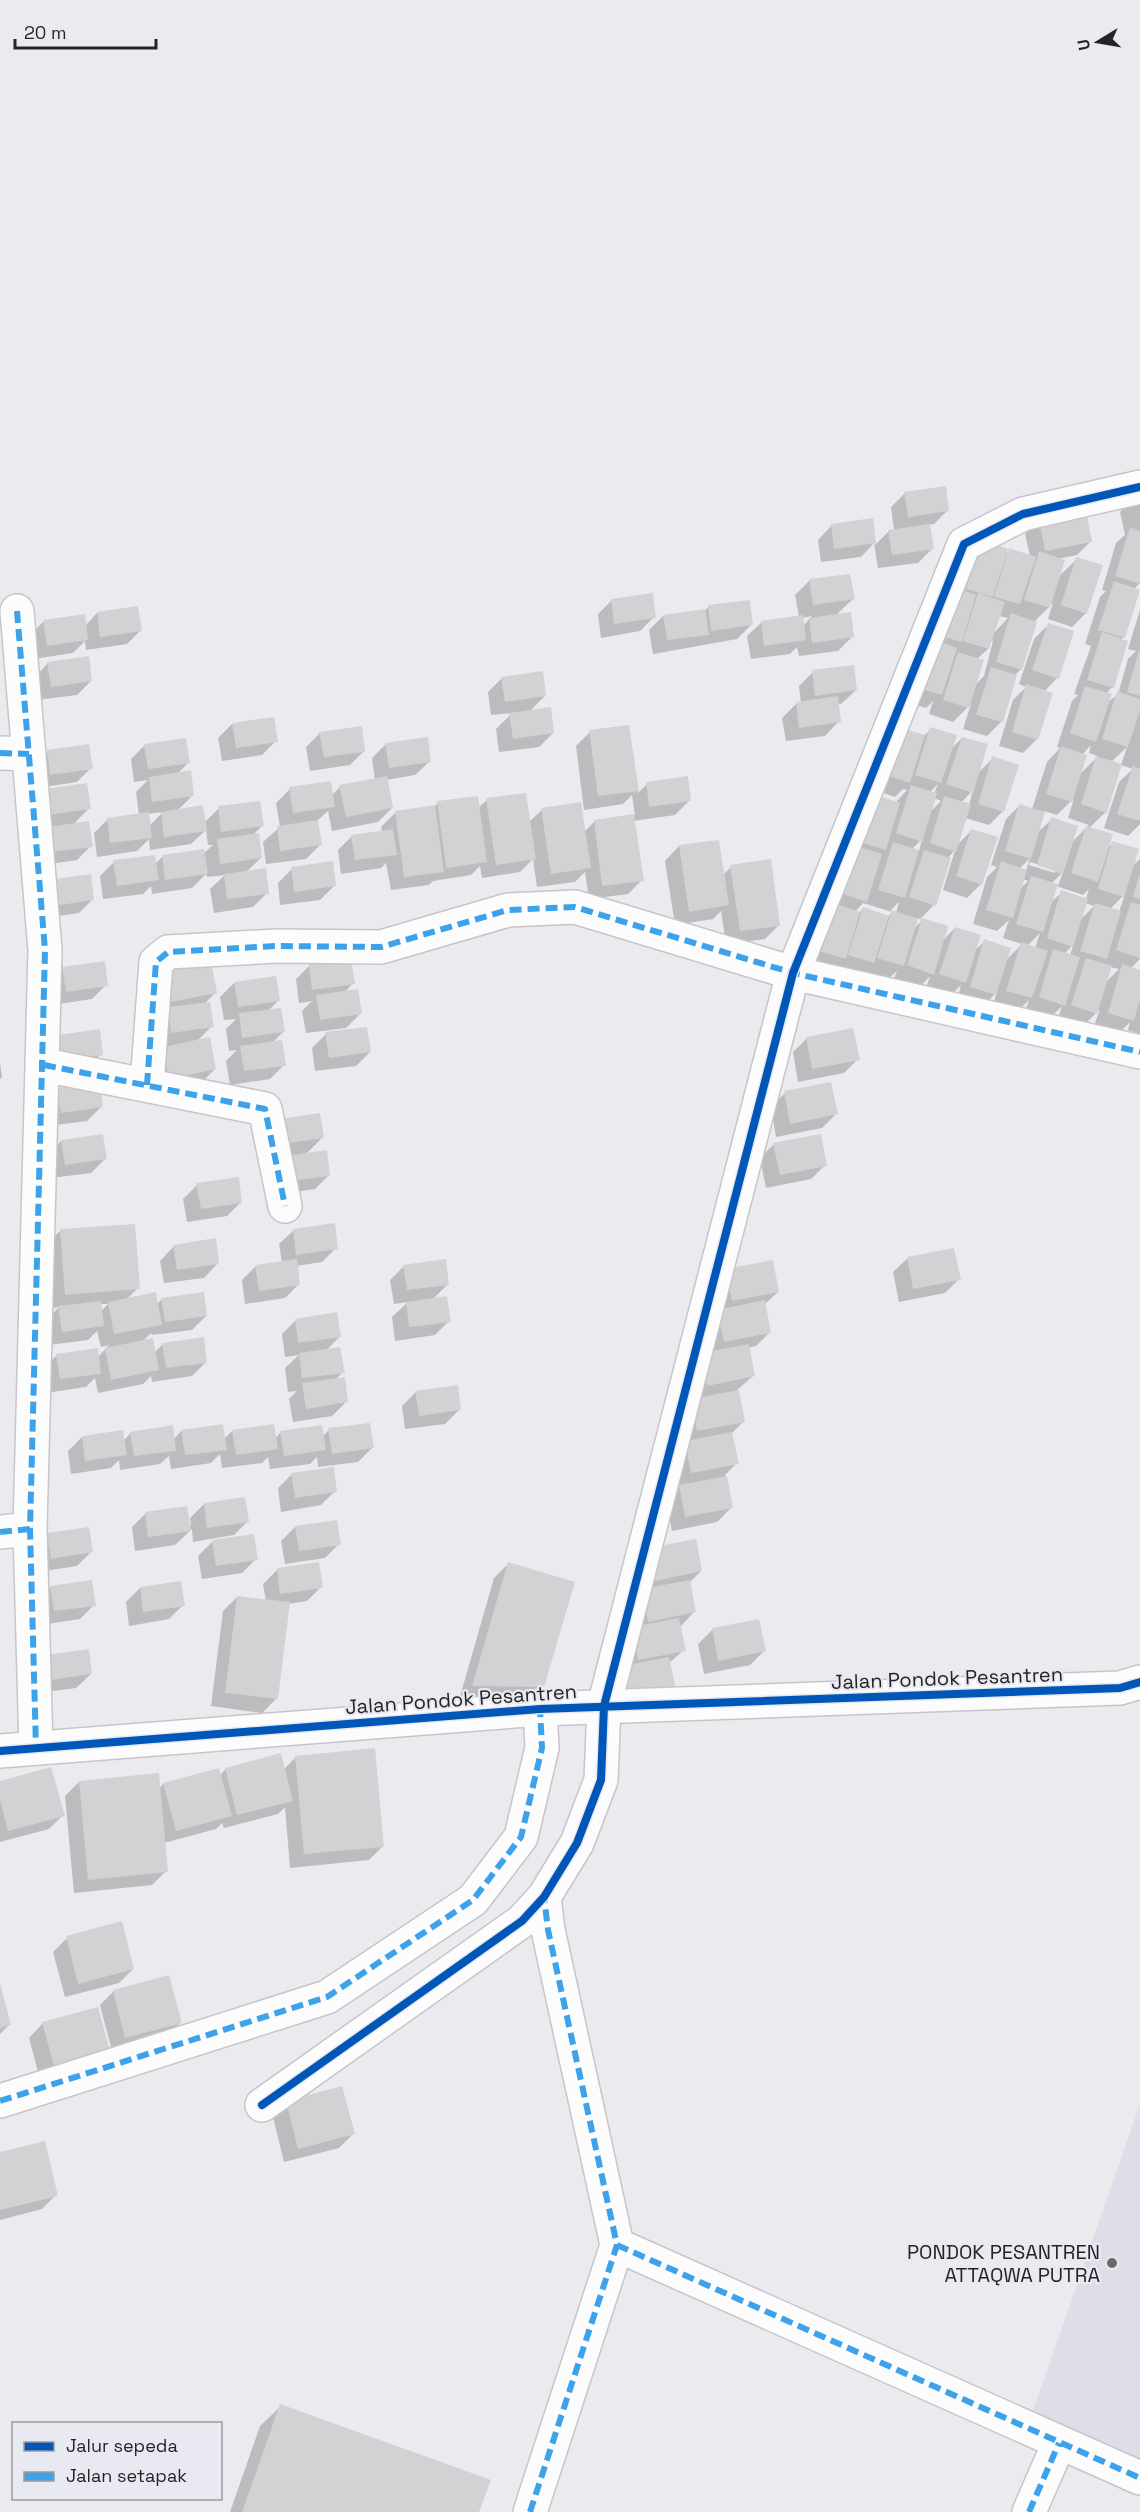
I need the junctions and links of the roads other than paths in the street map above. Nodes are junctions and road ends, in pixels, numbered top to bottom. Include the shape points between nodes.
1 (1140, 487) edge
2 (18, 611) dead end
3 (15, 753) edge
4 (793, 973) junction
5 (1140, 1052) edge
6 (44, 1065) junction
7 (147, 1085) junction
8 (285, 1206) dead end
9 (15, 1531) edge
10 (1140, 1682) edge
11 (598, 1706) junction
12 (543, 1709) junction
13 (36, 1748) junction
14 (0, 1750) edge
15 (544, 1897) junction
16 (0, 2101) edge
17 (262, 2105) dead end
18 (617, 2245) junction
19 (1059, 2443) junction
20 (1140, 2478) edge
21 (530, 2512) edge
22 (1029, 2512) edge

1 - 4 street via 1023,514 964,544
2 - 3 street
3 - 6 street via 45,950
4 - 5 street
4 - 7 street via 575,907 508,910 381,948 276,946 168,951 156,962
4 - 11 street
6 - 7 street
6 - 9 street
7 - 8 street via 265,1109
9 - 13 street
10 - 11 street, Jalan Pondok Pesantren via 1120,1689
11 - 12 street, Jalan Pondok Pesantren
11 - 15 street via 601,1780 577,1843
12 - 13 street, Jalan Pondok Pesantren
12 - 16 street via 542,1748 521,1837 473,1900 327,1997
13 - 14 street, Jalan Pondok Pesantren
15 - 17 street via 522,1921
15 - 18 street
18 - 19 street
18 - 21 street
19 - 20 street
19 - 22 street

